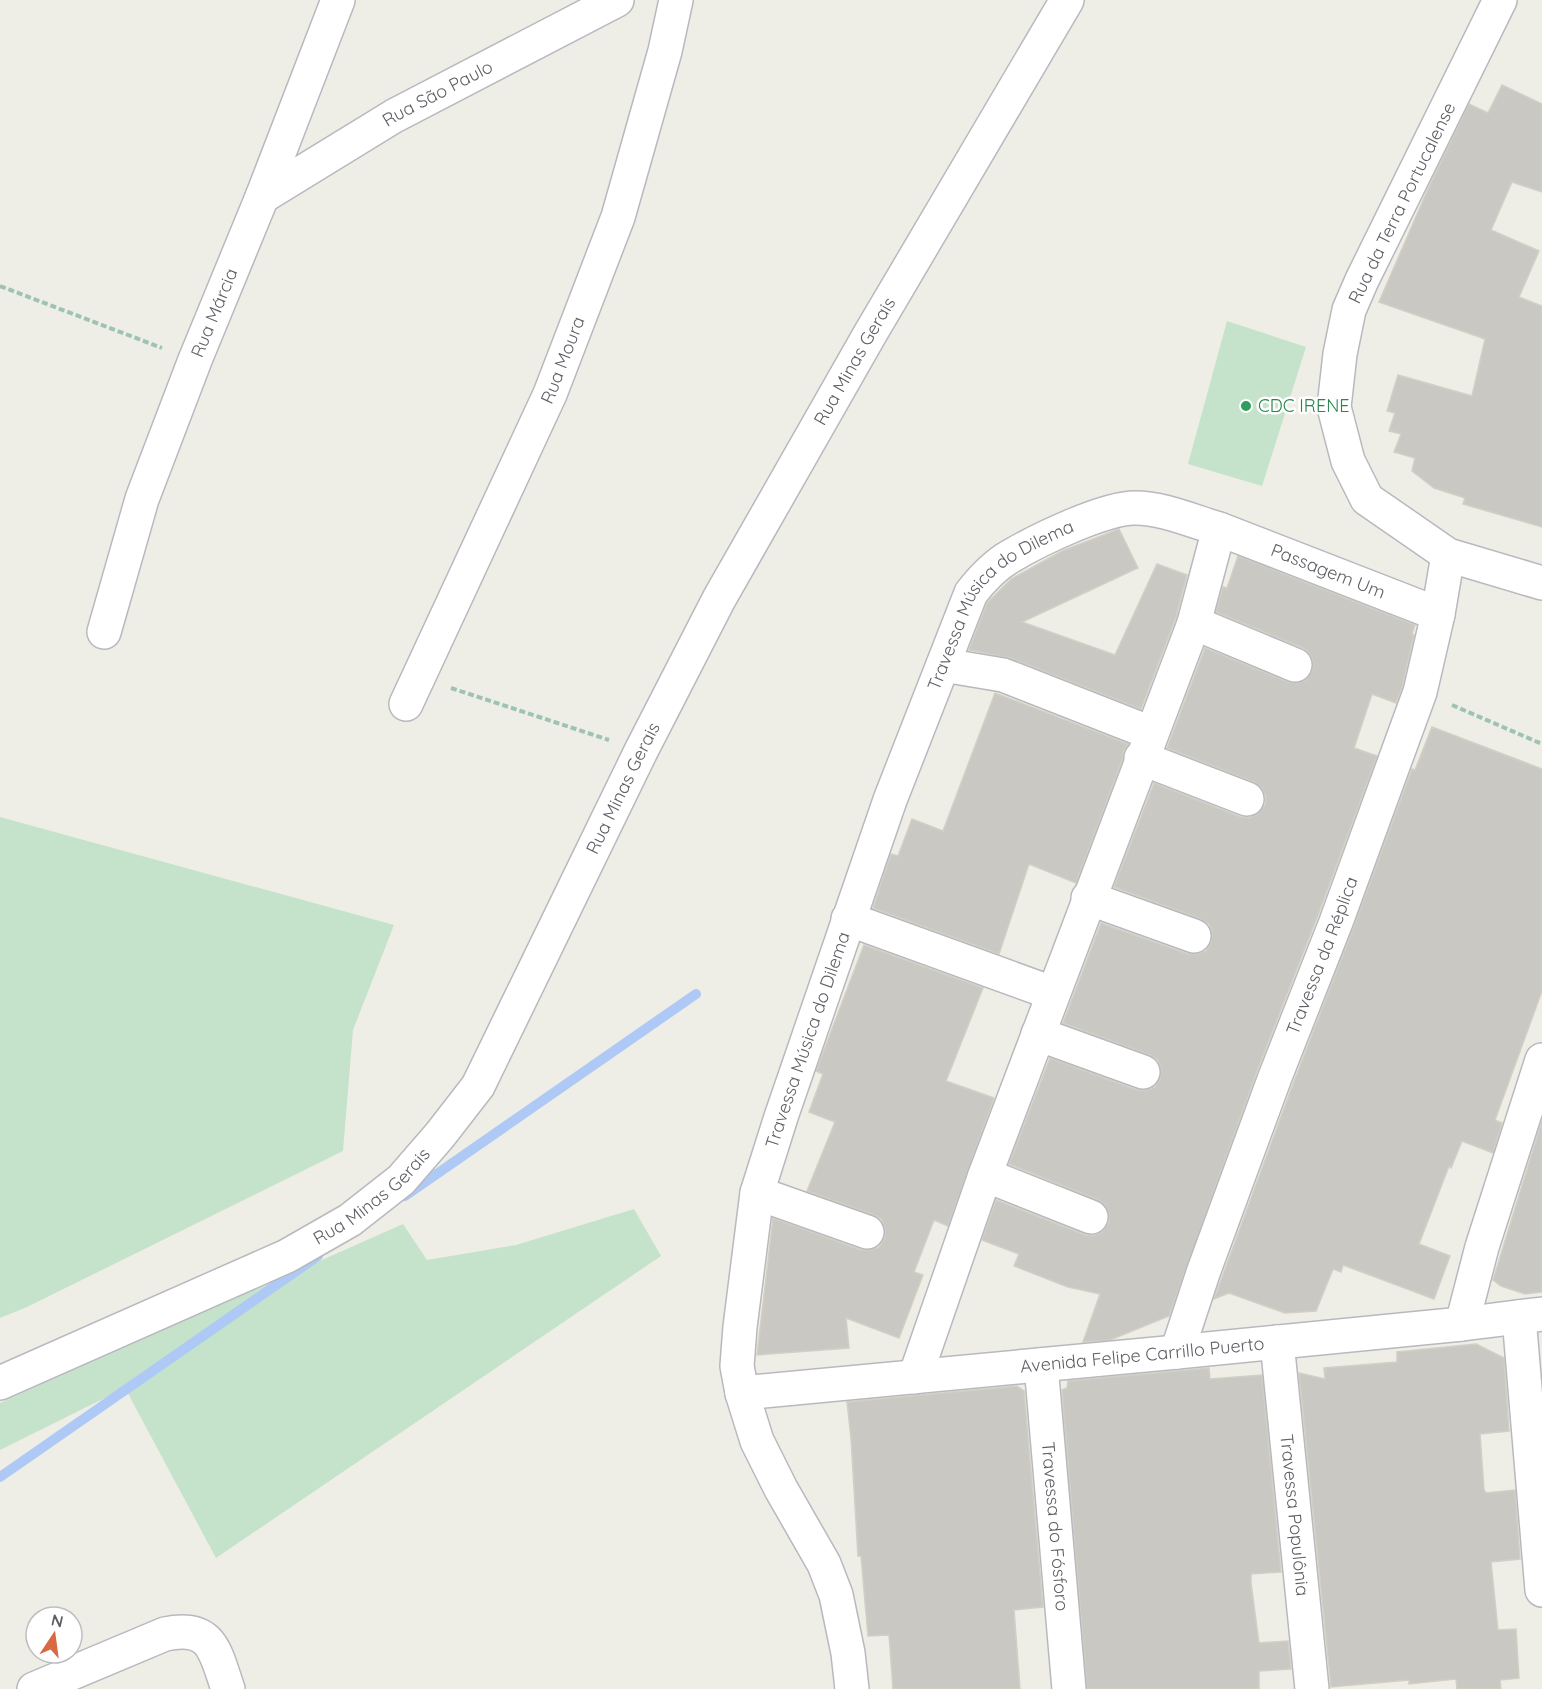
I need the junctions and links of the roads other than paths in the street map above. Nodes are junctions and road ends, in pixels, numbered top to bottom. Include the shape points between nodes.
1 (338, 0) edge
2 (617, 0) edge
3 (676, 0) edge
4 (1067, 0) edge
5 (1500, 0) edge
6 (262, 196) junction
7 (1219, 529) junction
8 (1448, 555) junction
9 (1542, 583) edge
10 (1438, 614) junction
11 (1194, 623) junction
12 (104, 632) dead end
13 (943, 665) junction
14 (1295, 665) dead end
15 (413, 691) road end
16 (1146, 745) junction
17 (1247, 799) dead end
18 (1088, 898) junction
19 (848, 919) junction
20 (1194, 936) dead end
21 (1052, 993) junction
22 (1038, 1034) junction
23 (1542, 1060) edge
24 (1143, 1072) dead end
25 (984, 1174) junction
26 (757, 1193) junction
27 (1091, 1217) dead end
28 (867, 1232) dead end
29 (1531, 1316) edge
30 (1462, 1324) junction
31 (1277, 1342) junction
32 (1177, 1352) junction
33 (1041, 1365) junction
34 (915, 1377) junction
35 (0, 1383) edge
36 (742, 1394) junction
37 (1542, 1590) edge
38 (34, 1689) edge
39 (228, 1689) edge
40 (852, 1689) edge
41 (1070, 1689) edge
42 (1312, 1689) edge

1 - 6 street, Rua Márcia
2 - 6 street, Rua São Paulo via 394,116
3 - 15 street, Rua Moura via 614,228 550,394
4 - 35 street, Rua Minas Gerais via 719,599 478,1086 401,1180 350,1220 287,1256
5 - 8 street, Rua da Terra Portucalense via 1349,310 1334,407 1348,461 1367,499
6 - 12 street, Rua Márcia via 142,499
7 - 10 street, Passagem Um
7 - 11 street
7 - 13 street, Travessa Música do Dilema via 1155,510 1133,508 1110,511 1038,542 1010,556 971,593
8 - 9 street, Rua da Terra Portucalense
8 - 10 street, Travessa da Réplica
10 - 32 street, Travessa da Réplica via 1420,692 1275,1077
11 - 14 street
11 - 16 street
13 - 16 street via 1003,675
13 - 19 street, Travessa Música do Dilema
16 - 17 street
16 - 18 street
18 - 20 street
18 - 21 street
19 - 21 street
19 - 26 street, Travessa Música do Dilema
21 - 22 street
22 - 24 street
22 - 25 street
23 - 30 street via 1482,1247
25 - 27 street
25 - 34 street
26 - 28 street
26 - 36 street, Travessa Música do Dilema via 737,1366
29 - 30 street, Avenida Felipe Carrillo Puerto
29 - 37 street
30 - 31 street, Avenida Felipe Carrillo Puerto
31 - 32 street, Avenida Felipe Carrillo Puerto
31 - 42 street, Travessa Populônia
32 - 33 street, Avenida Felipe Carrillo Puerto
33 - 34 street, Avenida Felipe Carrillo Puerto
33 - 41 street, Travessa do Fósforo
34 - 36 street, Avenida Felipe Carrillo Puerto
36 - 40 street, Travessa Música do Dilema via 757,1441 824,1564 836,1594
38 - 39 street via 179,1631 210,1642

